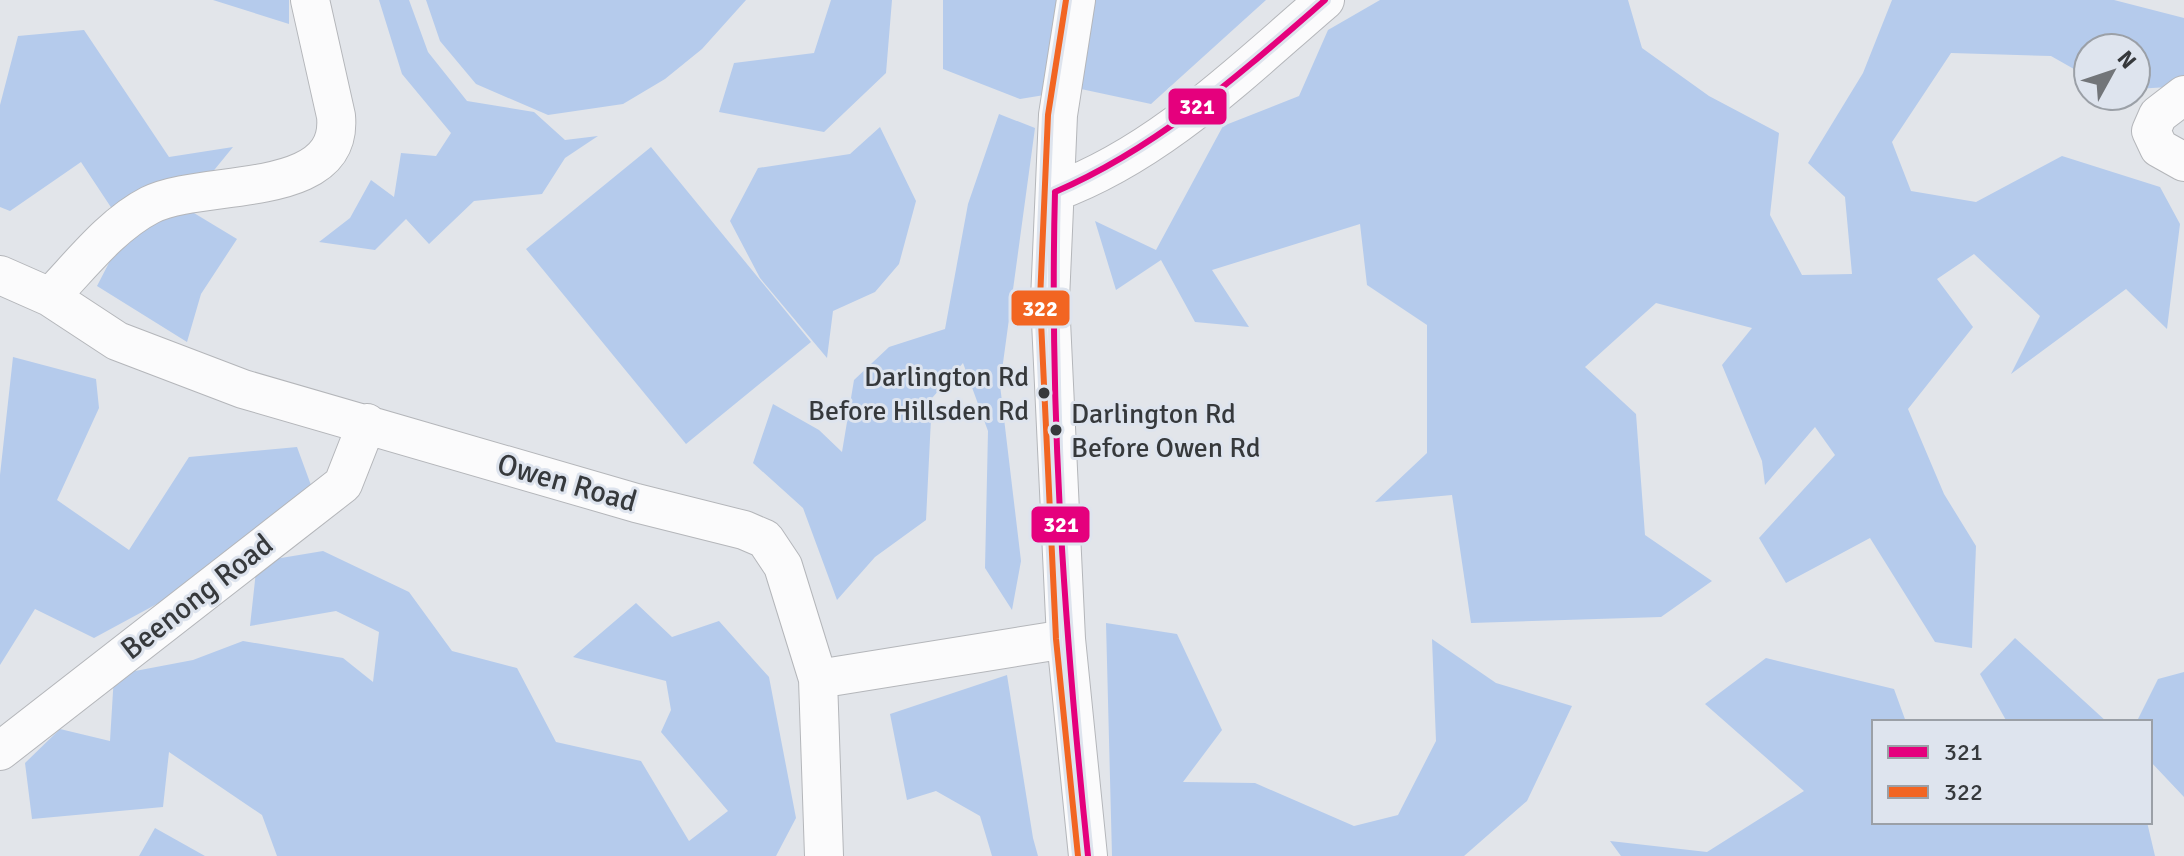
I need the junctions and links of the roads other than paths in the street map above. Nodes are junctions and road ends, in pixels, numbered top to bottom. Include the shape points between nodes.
1 (310, 0) edge
2 (1076, 0) edge
3 (1325, 0) edge
4 (2184, 95) edge
5 (2184, 162) edge
6 (1055, 192) junction
7 (0, 275) edge
8 (50, 297) junction
9 (367, 423) junction
10 (1066, 639) junction
11 (818, 679) junction
12 (0, 751) edge
13 (824, 856) edge
14 (1088, 856) edge

1 - 8 street via 338,135 318,165 293,177 181,194 150,206 97,247
2 - 6 street via 1058,115
3 - 6 street via 1169,130 1100,176
4 - 5 street via 2158,115 2151,131 2159,148
6 - 10 street via 1050,300
7 - 8 street, Owen Road
8 - 9 street, Owen Road via 117,341 243,389
9 - 11 street, Owen Road via 765,539 783,566
9 - 12 street, Beenong Road via 343,484
10 - 11 street
10 - 14 street
11 - 13 street, Owen Road

